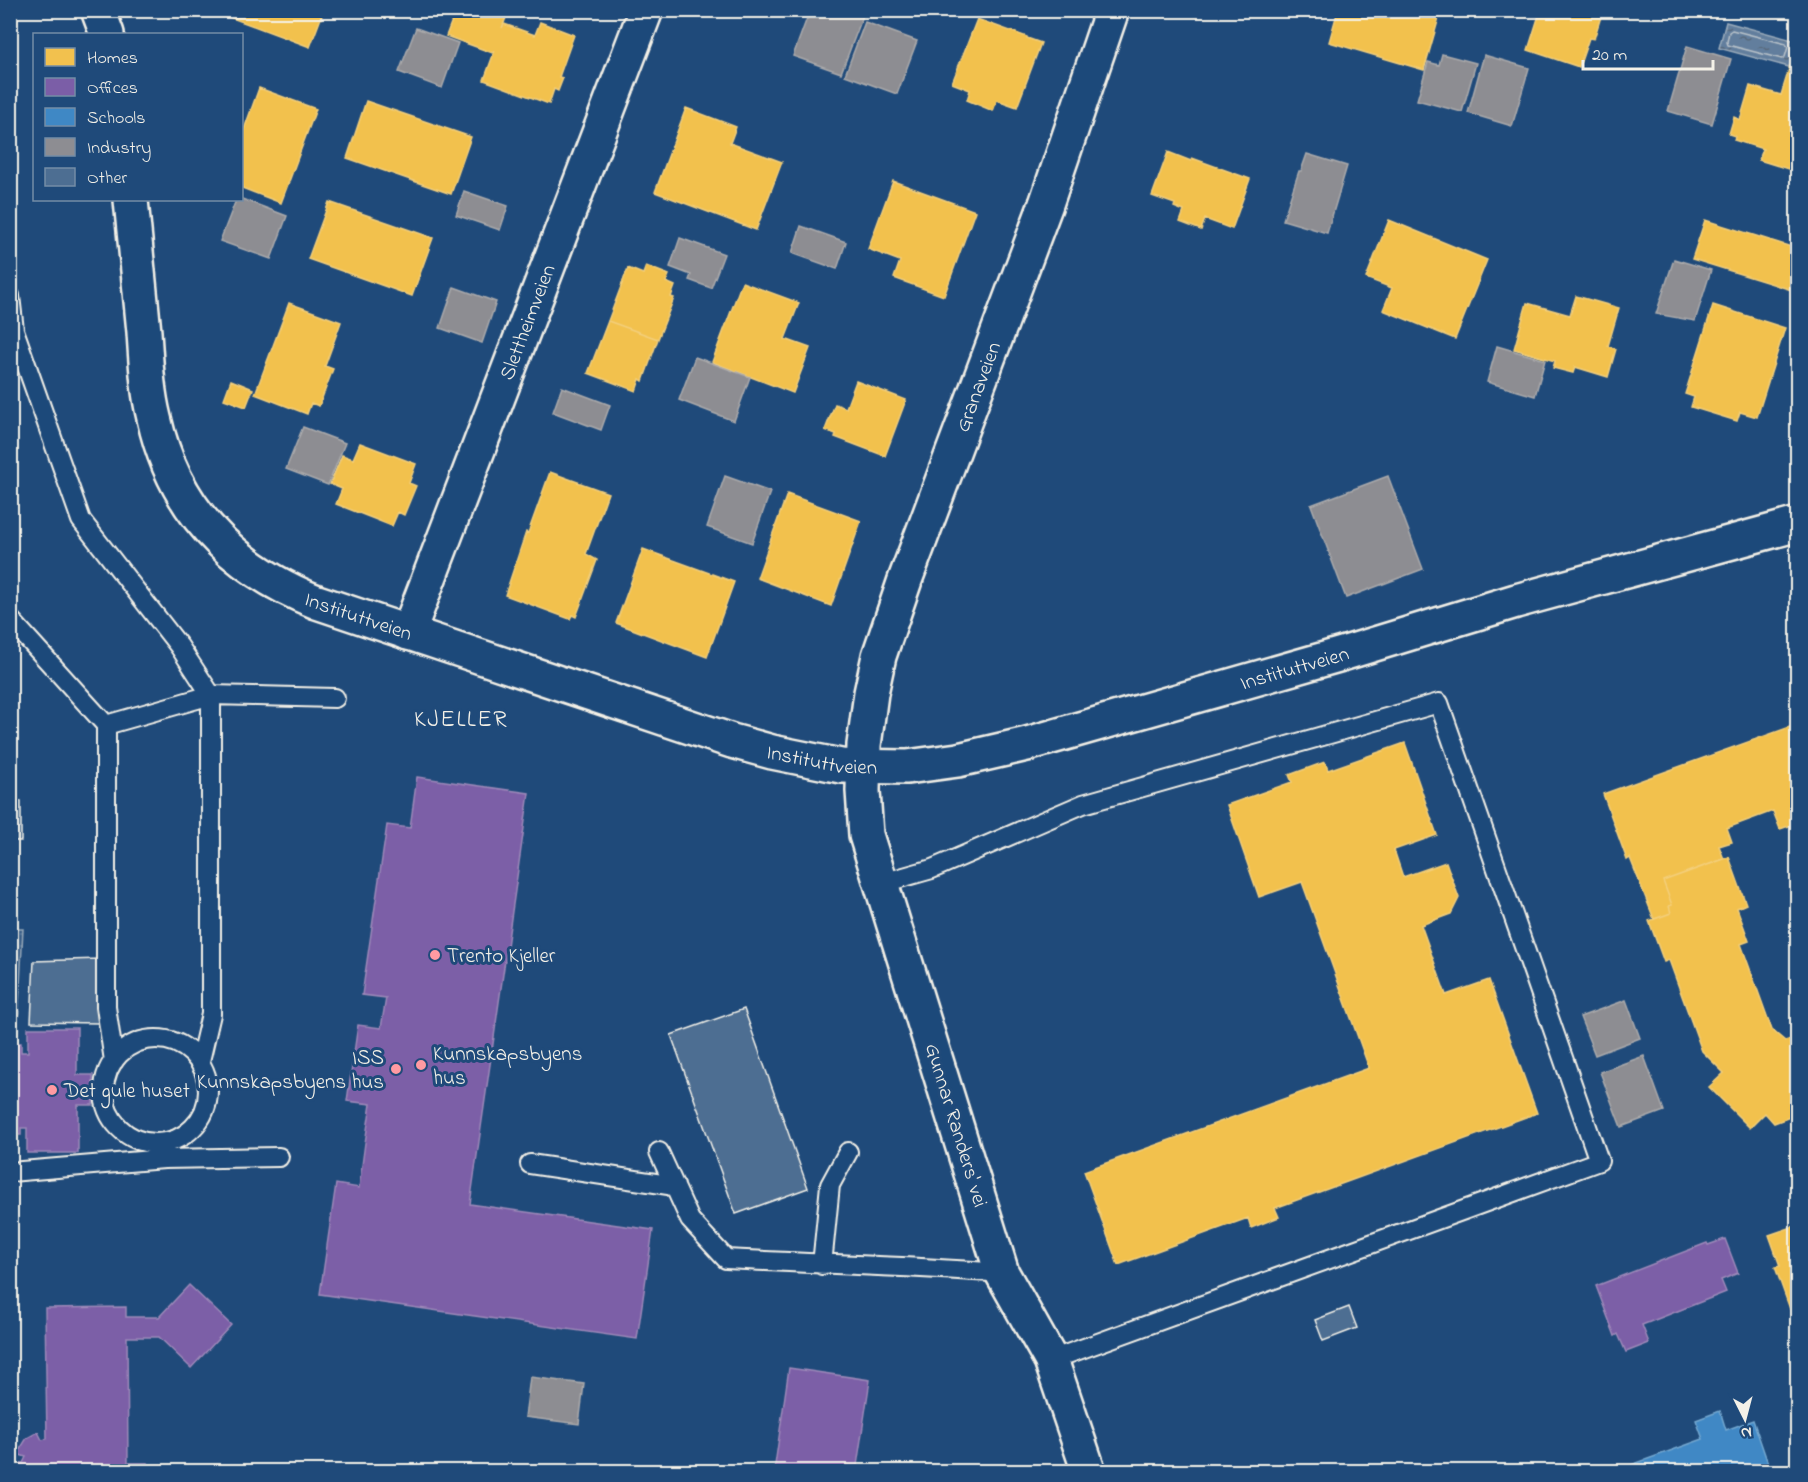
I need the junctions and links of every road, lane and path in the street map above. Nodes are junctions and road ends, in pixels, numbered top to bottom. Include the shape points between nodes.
1 (98, 10) edge
2 (646, 10) edge
3 (1112, 10) edge
4 (107, 33) edge
5 (131, 201) edge
6 (10, 296) edge
7 (1797, 524) edge
8 (10, 619) edge
9 (408, 633) junction
10 (211, 695) junction
11 (335, 698) dead end
12 (106, 725) junction
13 (862, 767) junction
14 (879, 884) junction
15 (114, 1060) junction
16 (200, 1061) junction
17 (162, 1151) junction
18 (659, 1152) dead end
19 (848, 1152) dead end
20 (279, 1157) dead end
21 (530, 1164) dead end
22 (10, 1172) edge
23 (675, 1186) junction
24 (822, 1265) junction
25 (1002, 1273) junction
26 (1051, 1360) junction
27 (1089, 1472) edge

1 - 4 street
2 - 9 street, Slettheimveien
3 - 13 street, Granaveien via 1046,204 883,645 866,720
5 - 9 street, Instituttveien via 150,397 162,449 184,495 217,539 262,575 289,591
6 - 10 lane via 14,330 81,520 179,646
7 - 13 street, Instituttveien via 1516,601 1027,744 958,760 907,767
8 - 12 lane
9 - 13 street, Instituttveien via 732,741 811,761
10 - 11 lane
10 - 12 lane
10 - 16 lane via 211,1014
12 - 15 lane via 106,1006
13 - 14 street, Gunnar Randers' vei via 866,835
14 - 25 street, Gunnar Randers' vei via 922,1010
14 - 26 lane via 932,868 1083,804 1439,703 1599,1161
15 - 16 lane via 134,1044 152,1039 175,1042
15 - 17 lane via 104,1088 112,1120 136,1139
16 - 17 lane via 209,1094 205,1112 196,1125
17 - 20 lane
17 - 22 lane
18 - 23 lane
19 - 24 lane via 830,1185
21 - 23 lane
23 - 24 lane via 690,1220 726,1259
24 - 25 lane
25 - 26 street, Gunnar Randers' vei
26 - 27 street, Gunnar Randers' vei

